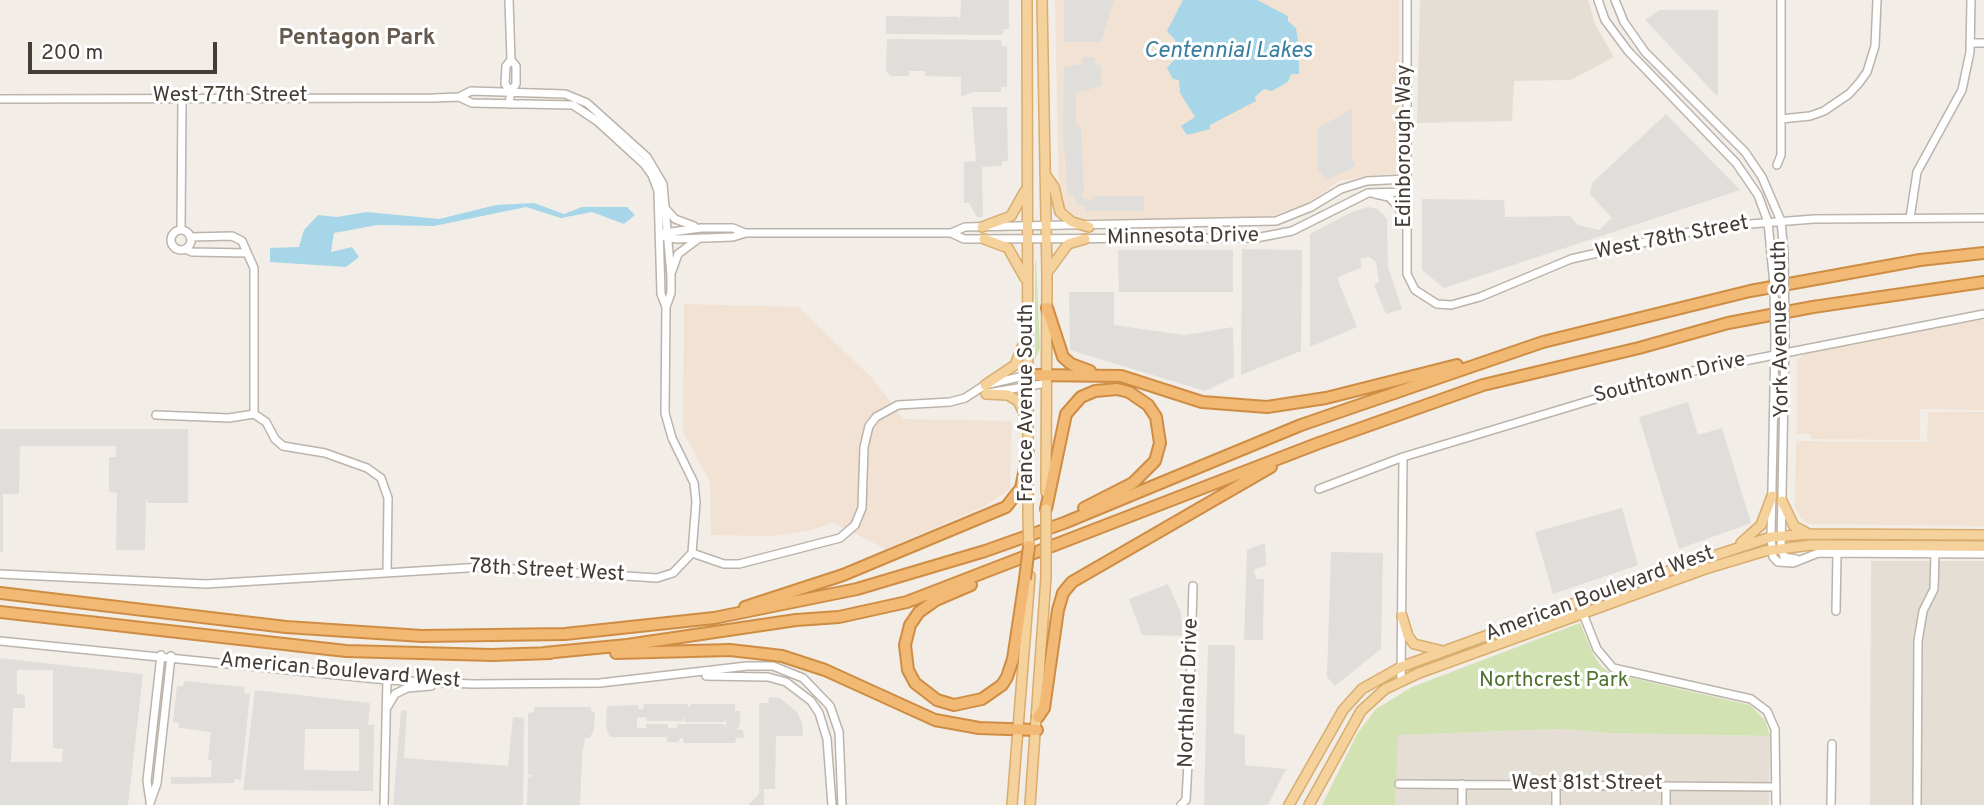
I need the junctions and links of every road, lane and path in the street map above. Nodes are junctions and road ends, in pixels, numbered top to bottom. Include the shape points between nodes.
1 (509, 0) edge
2 (1027, 0) edge
3 (1042, 0) edge
4 (1407, 0) edge
5 (1598, 0) edge
6 (1615, 0) edge
7 (1781, 0) edge
8 (1877, 0) edge
9 (1971, 0) edge
10 (1971, 43) junction
11 (1984, 43) edge
12 (511, 91) junction
13 (459, 97) junction
14 (182, 98) junction
15 (0, 99) edge
16 (509, 104) junction
17 (1780, 119) junction
18 (1777, 165) dead end
19 (1045, 173) junction
20 (1406, 179) junction
21 (1028, 187) junction
22 (1371, 192) junction
23 (1406, 192) junction
24 (666, 209) junction
25 (1910, 218) junction
26 (1984, 218) edge
27 (1781, 221) junction
28 (1768, 222) junction
29 (982, 227) junction
30 (1027, 227) junction
31 (1046, 227) junction
32 (1089, 227) junction
33 (701, 228) junction
34 (181, 230) junction
35 (746, 233) junction
36 (951, 233) junction
37 (1405, 234) junction
38 (666, 235) junction
39 (190, 237) junction
40 (702, 237) junction
41 (984, 239) junction
42 (1027, 239) junction
43 (1046, 239) junction
44 (1085, 239) junction
45 (185, 249) junction
46 (247, 253) junction
47 (1984, 253) edge
48 (1047, 274) junction
49 (671, 276) junction
50 (1984, 282) edge
51 (1415, 289) joint
52 (1028, 291) junction
53 (666, 307) junction
54 (1047, 308) junction
55 (1984, 314) edge
56 (1028, 331) junction
57 (1785, 352) junction
58 (1773, 354) junction
59 (1494, 359) junction
60 (1106, 375) junction
61 (1028, 379) junction
62 (1047, 379) junction
63 (983, 390) junction
64 (254, 414) junction
65 (156, 415) dead end
66 (1028, 422) junction
67 (1319, 443) junction
68 (1028, 453) junction
69 (1403, 457) junction
70 (1319, 489) dead end
71 (1772, 496) junction
72 (1782, 501) junction
73 (1046, 509) junction
74 (1808, 534) junction
75 (1984, 535) edge
76 (1776, 537) junction
77 (1984, 545) edge
78 (1001, 546) junction
79 (1028, 546) joint
80 (1737, 546) junction
81 (1777, 549) junction
82 (692, 553) junction
83 (1837, 554) junction
84 (1935, 554) junction
85 (1984, 554) edge
86 (1022, 558) junction
87 (387, 572) junction
88 (0, 574) edge
89 (1027, 577) junction
90 (1193, 586) dead end
91 (0, 593) edge
92 (1578, 601) junction
93 (1836, 611) dead end
94 (0, 612) edge
95 (1583, 613) junction
96 (1402, 615) junction
97 (714, 618) junction
98 (0, 641) edge
99 (1444, 651) junction
100 (544, 653) junction
101 (161, 655) junction
102 (171, 656) junction
103 (1401, 667) junction
104 (681, 676) junction
105 (387, 680) junction
106 (1401, 680) junction
107 (463, 684) junction
108 (386, 710) junction
109 (1038, 717) junction
110 (1037, 730) junction
111 (1018, 731) junction
112 (1832, 744) dead end
113 (840, 782) junction
114 (830, 783) junction
115 (1399, 784) dead end
116 (1462, 784) junction
117 (1556, 785) junction
118 (1666, 786) junction
119 (1776, 787) junction
120 (1185, 803) edge
121 (384, 805) edge
122 (832, 805) edge
123 (842, 805) edge
124 (1012, 805) edge
125 (1030, 805) edge
126 (1289, 805) edge
127 (1309, 805) edge
128 (1462, 805) edge
129 (1556, 805) edge
130 (1666, 805) edge
131 (1776, 805) edge
132 (1830, 805) edge
133 (1917, 805) edge

1 - 12 street via 511,60 505,82
2 - 21 main road, France Avenue South
3 - 19 main road, France Avenue South
4 - 20 street, Edinborough Way
5 - 28 street, York Avenue South via 1605,20 1628,51 1736,163 1758,195
6 - 27 street, York Avenue South via 1645,52 1745,152 1762,177
7 - 17 street
8 - 17 street via 1875,46 1859,83 1824,111
9 - 10 street
10 - 11 street
10 - 25 street via 1954,108 1917,172
12 - 13 street, West 77th Street via 471,91
12 - 16 street
12 - 24 street, West 77th Street via 565,94 587,103 655,166
13 - 14 street, West 77th Street
13 - 16 street, West 77th Street via 472,103
14 - 15 street, West 77th Street
14 - 34 street
16 - 38 street, West 77th Street via 573,105 597,121 652,175
17 - 18 street
19 - 31 main road, France Avenue South
19 - 32 main road via 1060,212
20 - 23 street, Edinborough Way
20 - 32 street, Minnesota Drive via 1367,181 1340,189 1276,221
21 - 29 main road via 1011,216
21 - 30 main road, France Avenue South
22 - 23 street, Minnesota Drive
22 - 37 street via 1389,197 1400,209
22 - 44 street, Minnesota Drive via 1292,232 1272,237
23 - 37 street, Edinborough Way
24 - 33 street via 683,223
24 - 38 street, West 77th Street
25 - 26 street, West 78th Street
25 - 27 street, West 78th Street
27 - 28 street, West 78th Street
27 - 57 street, York Avenue South, bridge
28 - 51 street, West 78th Street via 1712,227 1571,259 1451,305 1437,304
28 - 58 street, York Avenue South, bridge
29 - 30 street, Minnesota Drive
29 - 36 street, Minnesota Drive
30 - 31 street, Minnesota Drive
30 - 42 main road, France Avenue South
31 - 32 street, Minnesota Drive
31 - 43 main road, France Avenue South
33 - 35 street, Minnesota Drive via 733,228
33 - 38 street, Minnesota Drive
34 - 39 street
34 - 45 street via 172,242
35 - 36 street, Minnesota Drive
35 - 40 street, Minnesota Drive
36 - 41 street, Minnesota Drive via 964,239
37 - 51 street, Edinborough Way via 1407,274
38 - 40 street, Minnesota Drive
38 - 49 street
38 - 53 street via 661,294
39 - 45 street
39 - 46 street via 232,236 242,241
40 - 49 street via 678,254
41 - 42 street, Minnesota Drive
41 - 52 main road via 1008,248 1025,274
42 - 43 street, Minnesota Drive
42 - 52 main road, France Avenue South
43 - 44 street, Minnesota Drive
43 - 48 main road, France Avenue South
44 - 48 main road via 1068,244
45 - 46 street
46 - 64 street via 255,271
47 - 59 highway via 1749,291 1566,336
48 - 54 main road, France Avenue South
49 - 53 street
50 - 67 highway via 1728,323 1483,385
52 - 56 main road, France Avenue South
53 - 82 street via 665,414 694,483
54 - 60 highway via 1065,360
54 - 62 main road, France Avenue South
55 - 57 street, Southtown Drive
56 - 61 main road, France Avenue South
56 - 63 main road via 1015,365
57 - 58 street, Southtown Drive
57 - 72 street, York Avenue South
58 - 69 street, Southtown Drive via 1678,374
58 - 71 street, York Avenue South
59 - 60 highway via 1431,369 1285,407 1202,402 1135,379
59 - 78 highway via 1289,429
60 - 62 highway
61 - 62 highway
61 - 63 street
61 - 66 main road, France Avenue South
62 - 73 main road, France Avenue South
63 - 66 main road via 1018,401
63 - 82 street via 946,403 898,405 876,417 864,447 862,508 855,524 840,538 739,564
64 - 65 street
64 - 87 street via 266,422 283,446 325,453 381,478 388,498
66 - 68 main road, France Avenue South
67 - 86 highway
67 - 109 highway via 1220,494 1072,582 1058,610 1045,708
68 - 79 main road, France Avenue South, bridge
68 - 97 highway via 1021,488 1006,507 843,575
69 - 70 street, Southtown Drive
69 - 96 street
71 - 76 street, York Avenue South
71 - 80 main road via 1761,526
72 - 74 main road via 1794,526
72 - 76 street, York Avenue South
73 - 78 highway via 1056,474 1062,422 1070,407 1102,389 1129,392 1148,405 1159,425 1160,443 1155,461 1143,475 1085,508
73 - 109 main road, France Avenue South, bridge
74 - 75 main road, American Boulevard West
74 - 76 main road, American Boulevard West
76 - 80 main road, American Boulevard West
76 - 81 street
77 - 81 main road, American Boulevard West
78 - 97 highway via 845,592
79 - 89 highway, bridge
80 - 92 main road, American Boulevard West
81 - 83 street via 1778,562 1784,564 1818,553
81 - 95 main road, American Boulevard West via 1735,558
82 - 87 street, 78th Street West via 673,573 657,578 534,568
83 - 84 street
83 - 93 street
84 - 85 street
84 - 133 street via 1934,589 1919,626
86 - 89 highway via 996,576 936,600 919,612 910,625 905,653 908,670 921,689 937,700 961,705 982,699 1002,685 1013,659
86 - 100 highway via 907,602 839,617
87 - 88 street, 78th Street West via 206,584
89 - 111 main road
90 - 120 street, Northland Drive
91 - 97 highway via 286,627 422,636 565,634
92 - 95 street
92 - 99 main road, American Boulevard West
94 - 100 highway via 346,651
95 - 106 main road, American Boulevard West
95 - 119 street via 1601,656 1613,668 1760,704 1776,729
96 - 99 main road via 1414,644
96 - 103 street
98 - 101 street, American Boulevard West
99 - 103 main road, American Boulevard West
100 - 111 highway via 730,650 782,656 825,670 923,716 963,726
101 - 102 street, American Boulevard West
101 - 102 street via 148,781 150,803 157,783
102 - 105 street, American Boulevard West
103 - 106 street
103 - 126 main road, American Boulevard West via 1362,689 1343,710
104 - 107 street, American Boulevard West via 600,683
104 - 113 street, American Boulevard West via 759,665 803,678 822,695 836,719
104 - 114 street, American Boulevard West via 768,677 799,690 825,725
105 - 107 street, American Boulevard West
105 - 108 street
106 - 127 main road, American Boulevard West via 1361,710
107 - 108 street via 407,688 395,694
108 - 121 street
109 - 110 main road, France Avenue South
110 - 111 highway
110 - 125 main road, France Avenue South
111 - 124 main road
112 - 132 street
113 - 114 street
113 - 123 street, American Boulevard West
114 - 122 street, American Boulevard West
115 - 116 street, West 81st Street
116 - 117 street, West 81st Street
116 - 128 street
117 - 118 street, West 81st Street
117 - 129 street
118 - 119 street, West 81st Street
118 - 130 street
119 - 131 street

